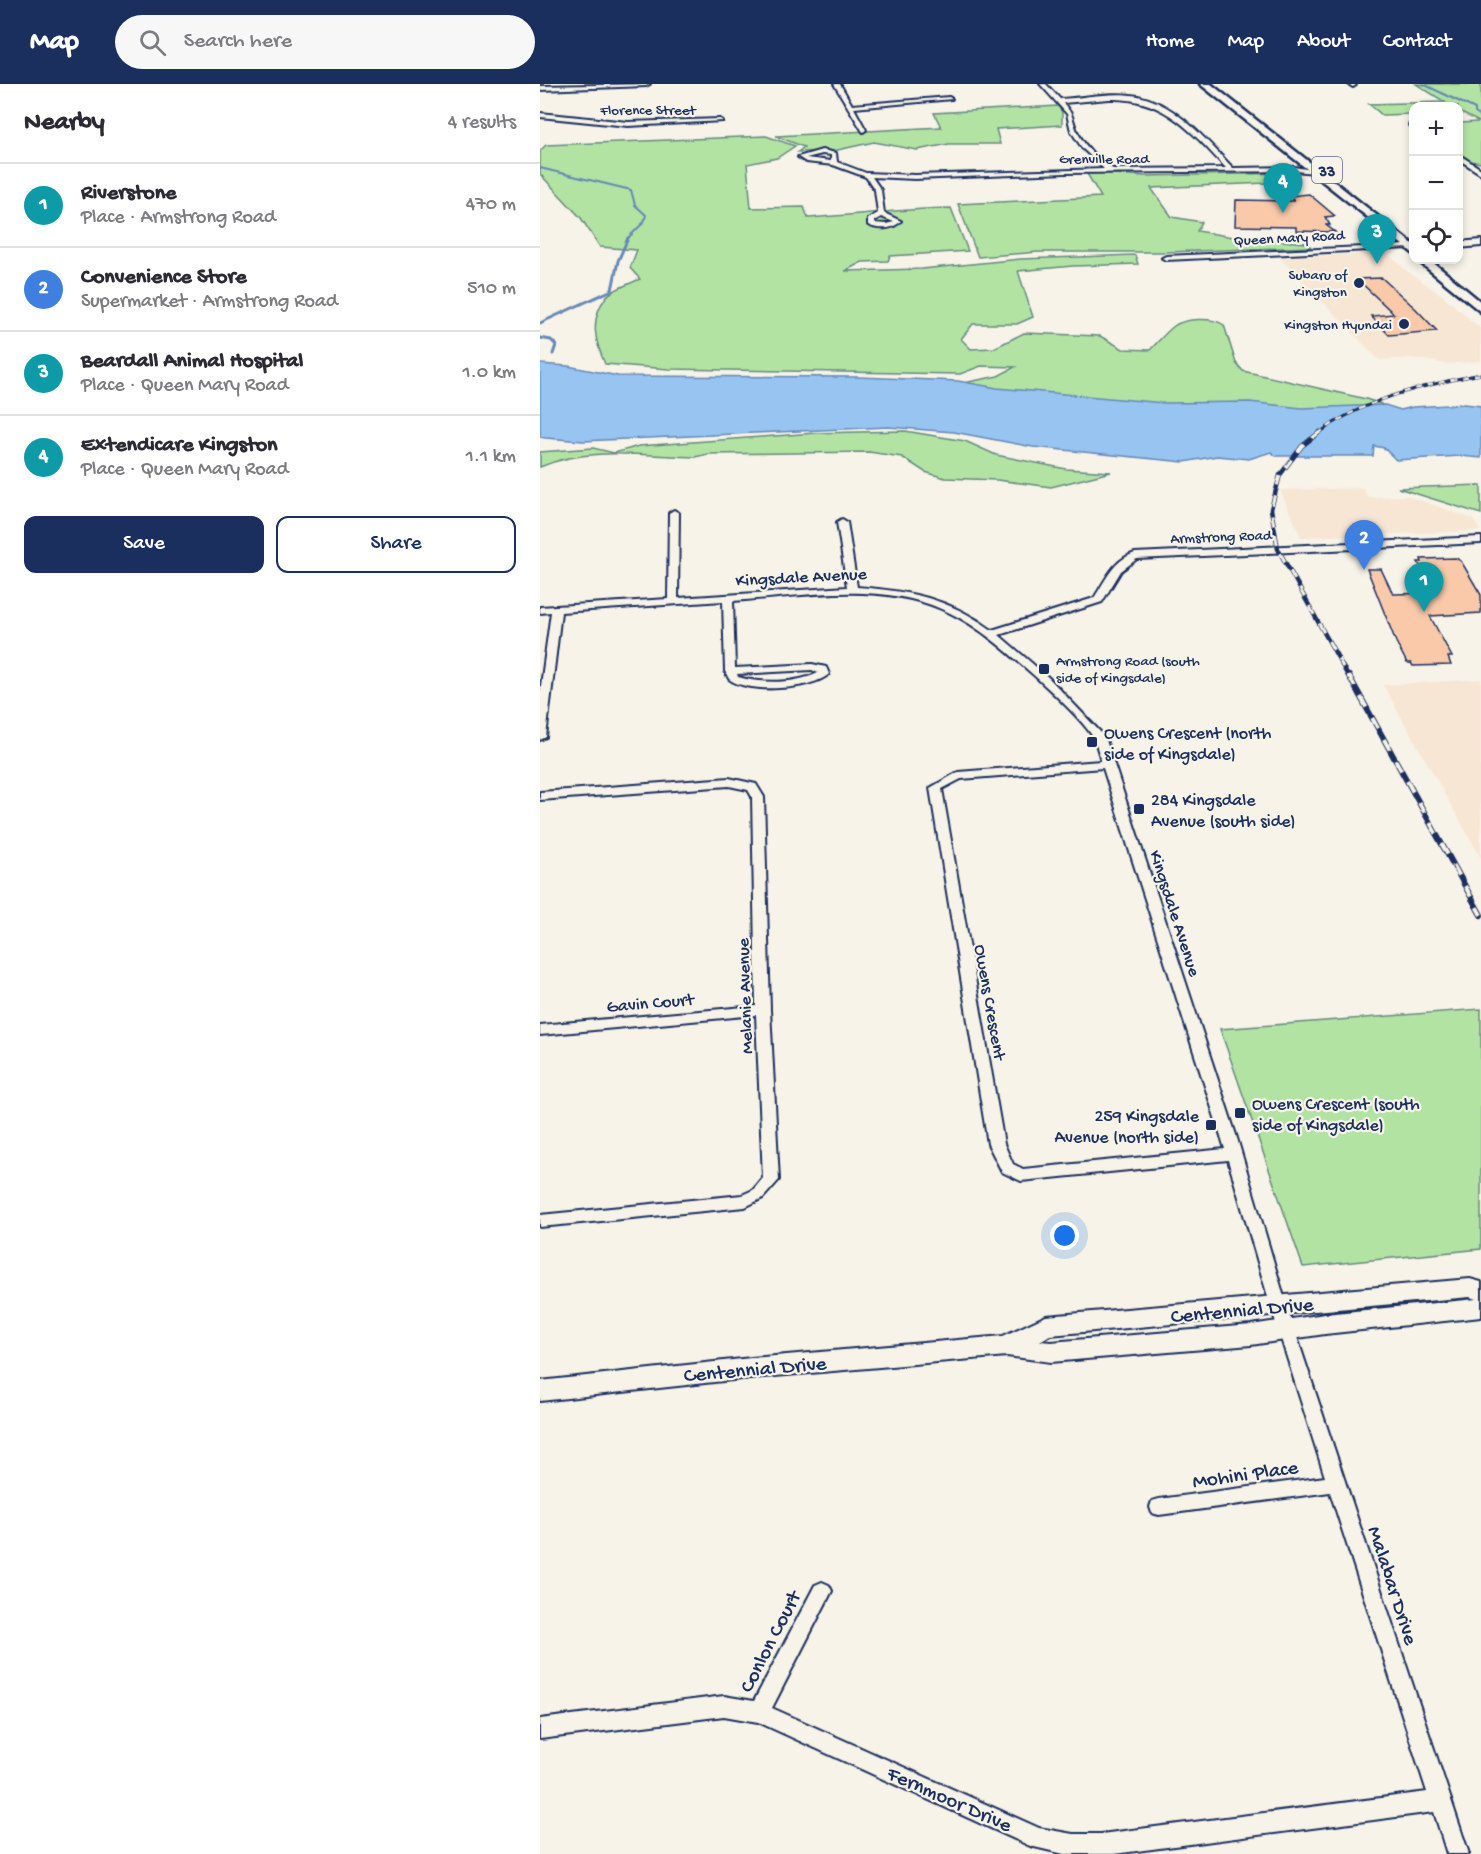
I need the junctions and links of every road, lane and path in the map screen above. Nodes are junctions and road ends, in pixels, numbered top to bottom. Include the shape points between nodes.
1 (638, 84) edge
2 (646, 84) edge
3 (837, 84) edge
4 (1043, 84) edge
5 (1204, 84) edge
6 (1218, 84) edge
7 (1225, 87) edge
8 (540, 88) edge
9 (949, 99) dead end
10 (1060, 101) junction
11 (850, 107) junction
12 (540, 115) edge
13 (720, 121) dead end
14 (863, 130) dead end
15 (1463, 159) edge
16 (834, 163) junction
17 (1304, 163) junction
18 (1481, 164) edge
19 (1100, 165) junction
20 (1471, 165) junction
21 (1294, 169) junction
22 (1232, 170) junction
23 (1081, 171) junction
24 (1315, 171) junction
25 (1113, 172) junction
26 (1481, 172) edge
27 (864, 175) junction
28 (915, 177) junction
29 (894, 183) dead end
30 (886, 186) dead end
31 (878, 190) junction
32 (881, 214) dead end
33 (1409, 243) edge
34 (1481, 243) edge
35 (1409, 244) edge
36 (1463, 244) edge
37 (1409, 246) edge
38 (1166, 258) dead end
39 (1428, 264) edge
40 (1446, 264) edge
41 (1481, 294) edge
42 (1481, 308) edge
43 (674, 513) dead end
44 (842, 522) dead end
45 (1481, 540) edge
46 (852, 590) junction
47 (728, 598) junction
48 (673, 602) junction
49 (556, 609) junction
50 (540, 610) edge
51 (991, 634) junction
52 (730, 671) junction
53 (542, 706) edge
54 (540, 737) edge
55 (1108, 764) junction
56 (540, 796) edge
57 (763, 1010) junction
58 (540, 1030) edge
59 (1233, 1154) junction
60 (540, 1221) edge
61 (1481, 1291) edge
62 (1279, 1307) junction
63 (1481, 1308) edge
64 (1287, 1330) junction
65 (1007, 1346) junction
66 (540, 1390) edge
67 (1337, 1483) junction
68 (1159, 1507) dead end
69 (822, 1591) dead end
70 (759, 1712) junction
71 (540, 1729) edge
72 (1441, 1801) junction
73 (1458, 1854) edge

1 - 2 main road
1 - 8 main road
3 - 11 street
4 - 10 street
5 - 17 main road, 33
6 - 7 main road, 33
7 - 33 main road, 33
9 - 11 street
10 - 19 street via 1070,114 1071,128
10 - 22 street via 1147,101 1188,127
11 - 14 street
12 - 13 street, Florence Street via 628,124
15 - 20 street
16 - 16 street via 834,154 822,152 801,157
16 - 27 street
17 - 21 street
17 - 24 main road, 33
18 - 20 street
19 - 23 street
19 - 25 street
20 - 26 street
21 - 22 street, Grenville Road
21 - 24 street, Grenville Road
22 - 25 street, Grenville Road
23 - 25 street, Grenville Road
23 - 28 street, Grenville Road
24 - 35 main road, 33
27 - 28 street, Grenville Road
27 - 31 street
28 - 29 street, Grenville Road
30 - 31 street
31 - 32 street
34 - 36 main road
37 - 38 street, Queen Mary Road
39 - 42 main road
40 - 41 main road
43 - 48 street
44 - 46 street
45 - 51 street, Armstrong Road via 1136,556 1122,562 1098,600
46 - 47 street, Kingsdale Avenue
46 - 51 street, Kingsdale Avenue via 895,593 934,602 963,614
47 - 48 street, Kingsdale Avenue
47 - 52 street
48 - 49 street, Kingsdale Avenue
49 - 50 street, Kingsdale Avenue
49 - 53 street
51 - 55 street, Kingsdale Avenue via 1073,706 1099,737
52 - 52 street via 734,679 752,685 813,681 824,674 822,669 812,667
53 - 54 street
55 - 59 street, Kingsdale Avenue
55 - 59 street, Owens Crescent via 958,776 936,788 996,1144 1007,1168 1022,1175
56 - 57 street, Melanie Avenue via 729,782 752,787 758,797
57 - 58 street, Gavin Court
57 - 60 street, Melanie Avenue via 771,1180 758,1194 745,1201
59 - 62 street, Kingsdale Avenue
61 - 62 main road, Centennial Drive via 1470,1288
62 - 64 street, Kingsdale Avenue
62 - 65 main road, Centennial Drive via 1046,1326
63 - 64 main road, Centennial Drive
64 - 65 main road, Centennial Drive via 1051,1352
64 - 67 street, Malabar Drive
65 - 66 main road, Centennial Drive
67 - 68 street, Mohini Place
67 - 72 street, Malabar Drive
69 - 70 street, Conlon Court
70 - 71 street, Fernmoor Drive via 724,1706
70 - 72 street, Fernmoor Drive via 1038,1838 1073,1845 1101,1845
72 - 73 street, Malabar Drive

